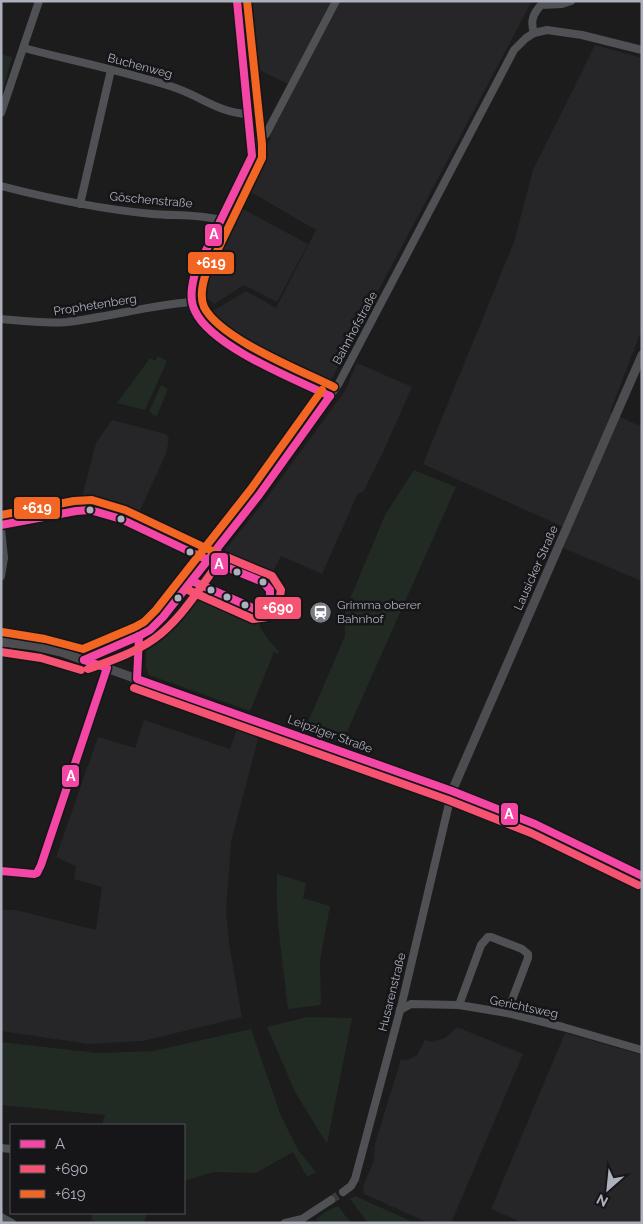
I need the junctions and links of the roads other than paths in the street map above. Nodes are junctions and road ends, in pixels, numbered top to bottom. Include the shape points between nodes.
1 (39, 1) edge
2 (237, 1) edge
3 (336, 1) edge
4 (571, 1) edge
5 (534, 33) junction
6 (24, 48) junction
7 (642, 50) edge
8 (111, 70) junction
9 (1, 113) edge
10 (248, 114) junction
11 (252, 145) junction
12 (1, 186) edge
13 (80, 204) junction
14 (220, 220) junction
15 (192, 302) junction
16 (1, 319) edge
17 (642, 355) edge
18 (330, 396) junction
19 (1, 525) edge
20 (1, 529) edge
21 (208, 560) junction
22 (1, 576) edge
23 (139, 636) junction
24 (1, 642) edge
25 (84, 660) junction
26 (107, 668) junction
27 (137, 679) junction
28 (452, 791) junction
29 (1, 871) edge
30 (642, 876) edge
31 (459, 1005) junction
32 (400, 1010) junction
33 (507, 1014) junction
34 (642, 1050) edge
35 (343, 1192) tunnel mouth
36 (331, 1200) tunnel mouth
37 (1, 1217) edge
38 (304, 1221) edge
39 (12, 1223) edge
40 (285, 1223) edge

1 - 6 street
2 - 10 street
3 - 11 street via 266,134
4 - 5 street via 541,5 532,18
5 - 7 street via 546,30 567,32
5 - 18 street, Bahnhofstraße via 514,50
6 - 8 street, Buchenweg
6 - 9 street
8 - 10 street, Buchenweg via 178,88 222,110
8 - 13 street
10 - 11 street
11 - 14 street via 250,164
12 - 13 street, Göschenstraße
13 - 14 street, Göschenstraße
14 - 15 street via 195,273
15 - 16 street, Prophetenberg via 47,323
15 - 18 street via 200,319 215,335
17 - 28 main road, Lausicker Straße
18 - 21 street, Bahnhofstraße via 260,495
19 - 21 street via 90,510 121,519
20 - 22 street via 4,558
21 - 23 street, Bahnhofstraße via 169,610 150,630
23 - 25 street, Bahnhofstraße
23 - 27 street
24 - 25 main road, Leipziger Straße via 35,646
25 - 26 main road, Leipziger Straße
26 - 27 main road, Leipziger Straße
26 - 29 street via 37,873
27 - 28 main road, Leipziger Straße
28 - 30 main road, Leipziger Straße via 535,824
28 - 32 street, Husarenstraße
31 - 32 street, Gerichtsweg via 411,1004
31 - 33 street, Gerichtsweg
31 - 33 street via 481,945 491,937 528,954
32 - 35 street, Husarenstraße via 355,1179 352,1186
33 - 34 street, Gerichtsweg
36 - 38 street
37 - 39 street
38 - 40 street

